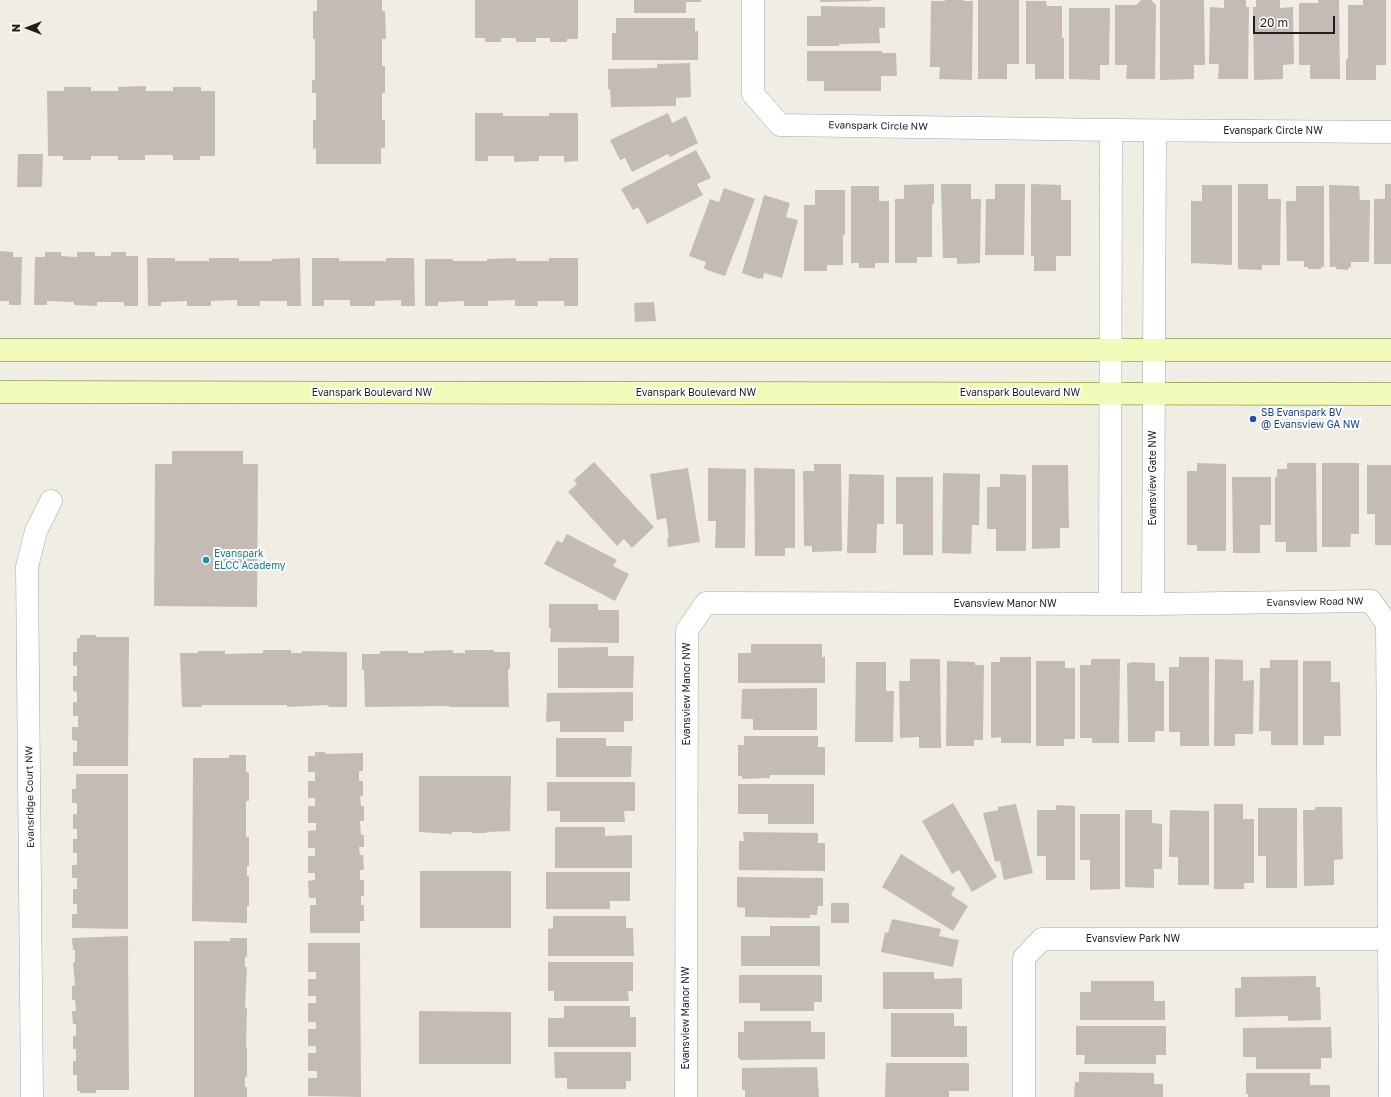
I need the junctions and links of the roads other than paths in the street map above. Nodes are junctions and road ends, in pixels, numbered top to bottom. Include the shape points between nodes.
1 (753, 0) edge
2 (1111, 130) junction
3 (1155, 131) junction
4 (1391, 132) edge
5 (0, 350) edge
6 (1391, 350) edge
7 (1111, 351) junction
8 (1154, 351) junction
9 (0, 392) edge
10 (1111, 394) junction
11 (1154, 394) junction
12 (1391, 394) edge
13 (51, 501) dead end
14 (1121, 604) junction
15 (1153, 604) junction
16 (1390, 939) edge
17 (32, 1097) edge
18 (686, 1097) edge
19 (1024, 1097) edge
20 (1390, 1097) edge

1 - 2 street, Evanspark Circle NW via 753,94 780,125
2 - 3 street, Evanspark Circle NW
2 - 7 street
3 - 4 street, Evanspark Circle NW
3 - 8 street
5 - 7 street
6 - 8 street
7 - 8 street
7 - 10 street
8 - 11 street, Evansview Gate NW
9 - 10 street, Evanspark Boulevard NW
10 - 11 street, Evanspark Boulevard NW
10 - 14 street
11 - 12 street, Evanspark Boulevard NW
11 - 15 street, Evansview Gate NW
13 - 17 street, Evansridge Court NW via 36,531 28,567
14 - 15 street, Evansview Road NW
14 - 18 street, Evansview Manor NW via 706,603 687,630
15 - 16 street, Evansview Road NW via 1371,601 1387,624
16 - 19 street, Evansview Park NW via 1042,939 1024,958
16 - 20 street

